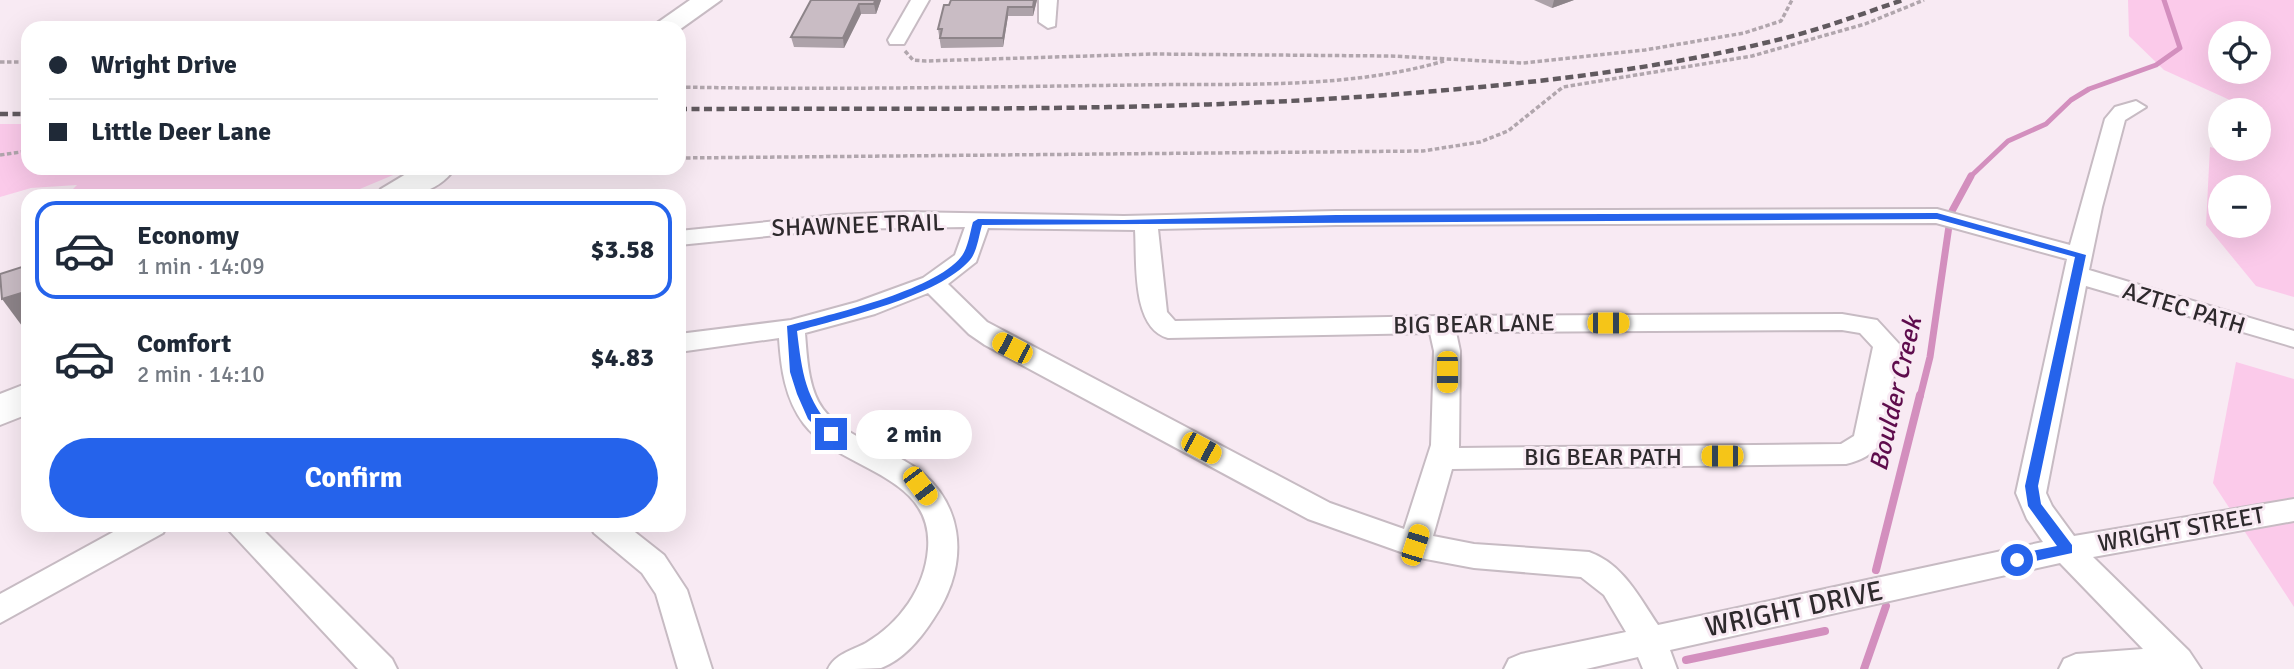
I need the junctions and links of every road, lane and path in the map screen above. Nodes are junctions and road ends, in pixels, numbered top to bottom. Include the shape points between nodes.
1 (708, 0) edge
2 (920, 0) edge
3 (1048, 0) edge
4 (1792, 0) edge
5 (1924, 0) edge
6 (675, 21) edge
7 (1048, 22) dead end
8 (897, 40) joint
9 (1448, 59) junction
10 (0, 62) edge
11 (21, 62) edge
12 (686, 87) edge
13 (2136, 107) dead end
14 (21, 152) edge
15 (0, 155) edge
16 (686, 158) edge
17 (438, 175) edge
18 (408, 189) edge
19 (978, 222) junction
20 (1146, 222) junction
21 (686, 237) edge
22 (2080, 265) junction
23 (932, 283) junction
24 (1441, 324) junction
25 (791, 328) junction
26 (2291, 339) dead end
27 (686, 342) edge
28 (21, 400) edge
29 (0, 411) edge
30 (1846, 454) joint
31 (1443, 458) junction
32 (2294, 510) edge
33 (139, 532) edge
34 (246, 532) edge
35 (613, 532) edge
36 (1415, 545) junction
37 (2067, 549) junction
38 (0, 610) edge
39 (1654, 654) edge
40 (2180, 665) edge
41 (380, 669) edge
42 (695, 669) edge
43 (845, 669) edge
44 (1521, 669) edge
45 (2076, 669) edge

1 - 6 main road
2 - 8 street
3 - 7 street
4 - 9 path via 1781,21 1707,40 1523,63
5 - 16 path via 1865,24 1752,56 1563,87 1508,131 1480,142 1423,151
8 - 9 path via 907,56 926,61 1152,54
9 - 12 path via 1425,67 1339,80 818,90
10 - 11 path
13 - 22 street via 2118,113 2115,119 2090,207
14 - 15 path
17 - 18 main road
19 - 20 street, SHAWNEE TRAIL
19 - 21 street, SHAWNEE TRAIL via 852,221
19 - 23 street via 967,257
20 - 22 street, SHAWNEE TRAIL via 1937,216
20 - 24 street, BIG BEAR LANE via 1154,314 1168,330
22 - 26 street, AZTEC PATH
22 - 37 street via 2031,486 2035,506
23 - 25 street via 866,308
23 - 36 street via 994,339 1319,511
24 - 30 street, BIG BEAR LANE via 1842,322 1868,326 1887,345 1867,442
24 - 31 street via 1447,351
25 - 27 street
25 - 43 street via 796,372 812,416 831,434 920,486 944,534 942,572 930,599 897,639
28 - 29 main road
30 - 31 street, BIG BEAR PATH
31 - 36 street
32 - 37 street, WRIGHT STREET
33 - 38 street
34 - 41 street
35 - 42 street via 653,564 671,590
36 - 39 street via 1474,556 1589,565 1615,586
37 - 39 street, WRIGHT DRIVE
37 - 40 street
39 - 44 street, WRIGHT DRIVE
40 - 45 street

